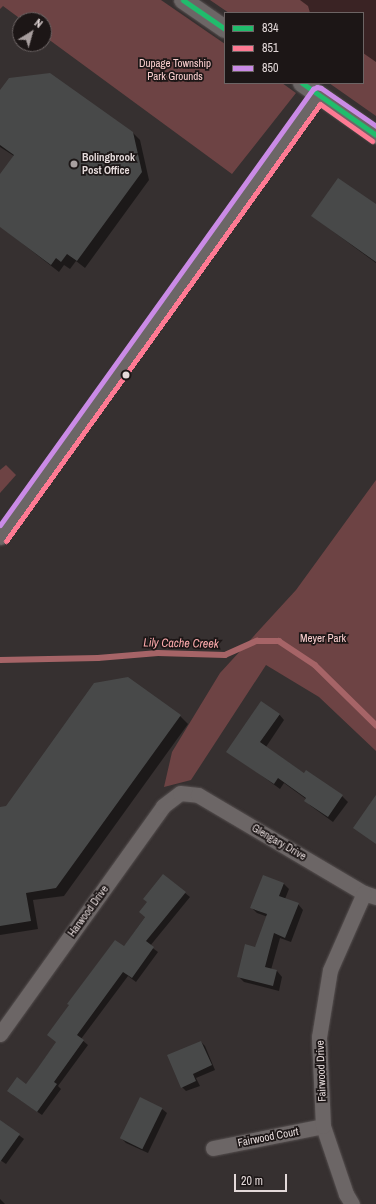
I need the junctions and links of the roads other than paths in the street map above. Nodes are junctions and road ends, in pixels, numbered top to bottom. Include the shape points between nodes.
1 (183, 0) edge
2 (224, 28) edge
3 (303, 84) edge
4 (318, 94) junction
5 (376, 135) edge
6 (0, 537) edge
7 (180, 792) joint
8 (370, 895) edge
9 (0, 1034) edge
10 (323, 1126) junction
11 (213, 1148) dead end
12 (352, 1204) edge

1 - 2 street
3 - 4 street
4 - 5 street
4 - 6 street
7 - 8 street, Glengary Drive via 198,795
7 - 9 street, Harwood Drive via 163,806
8 - 10 street, Fairwood Drive via 330,970 319,1037
10 - 11 street, Fairwood Court
10 - 12 street, Fairwood Drive via 346,1194

